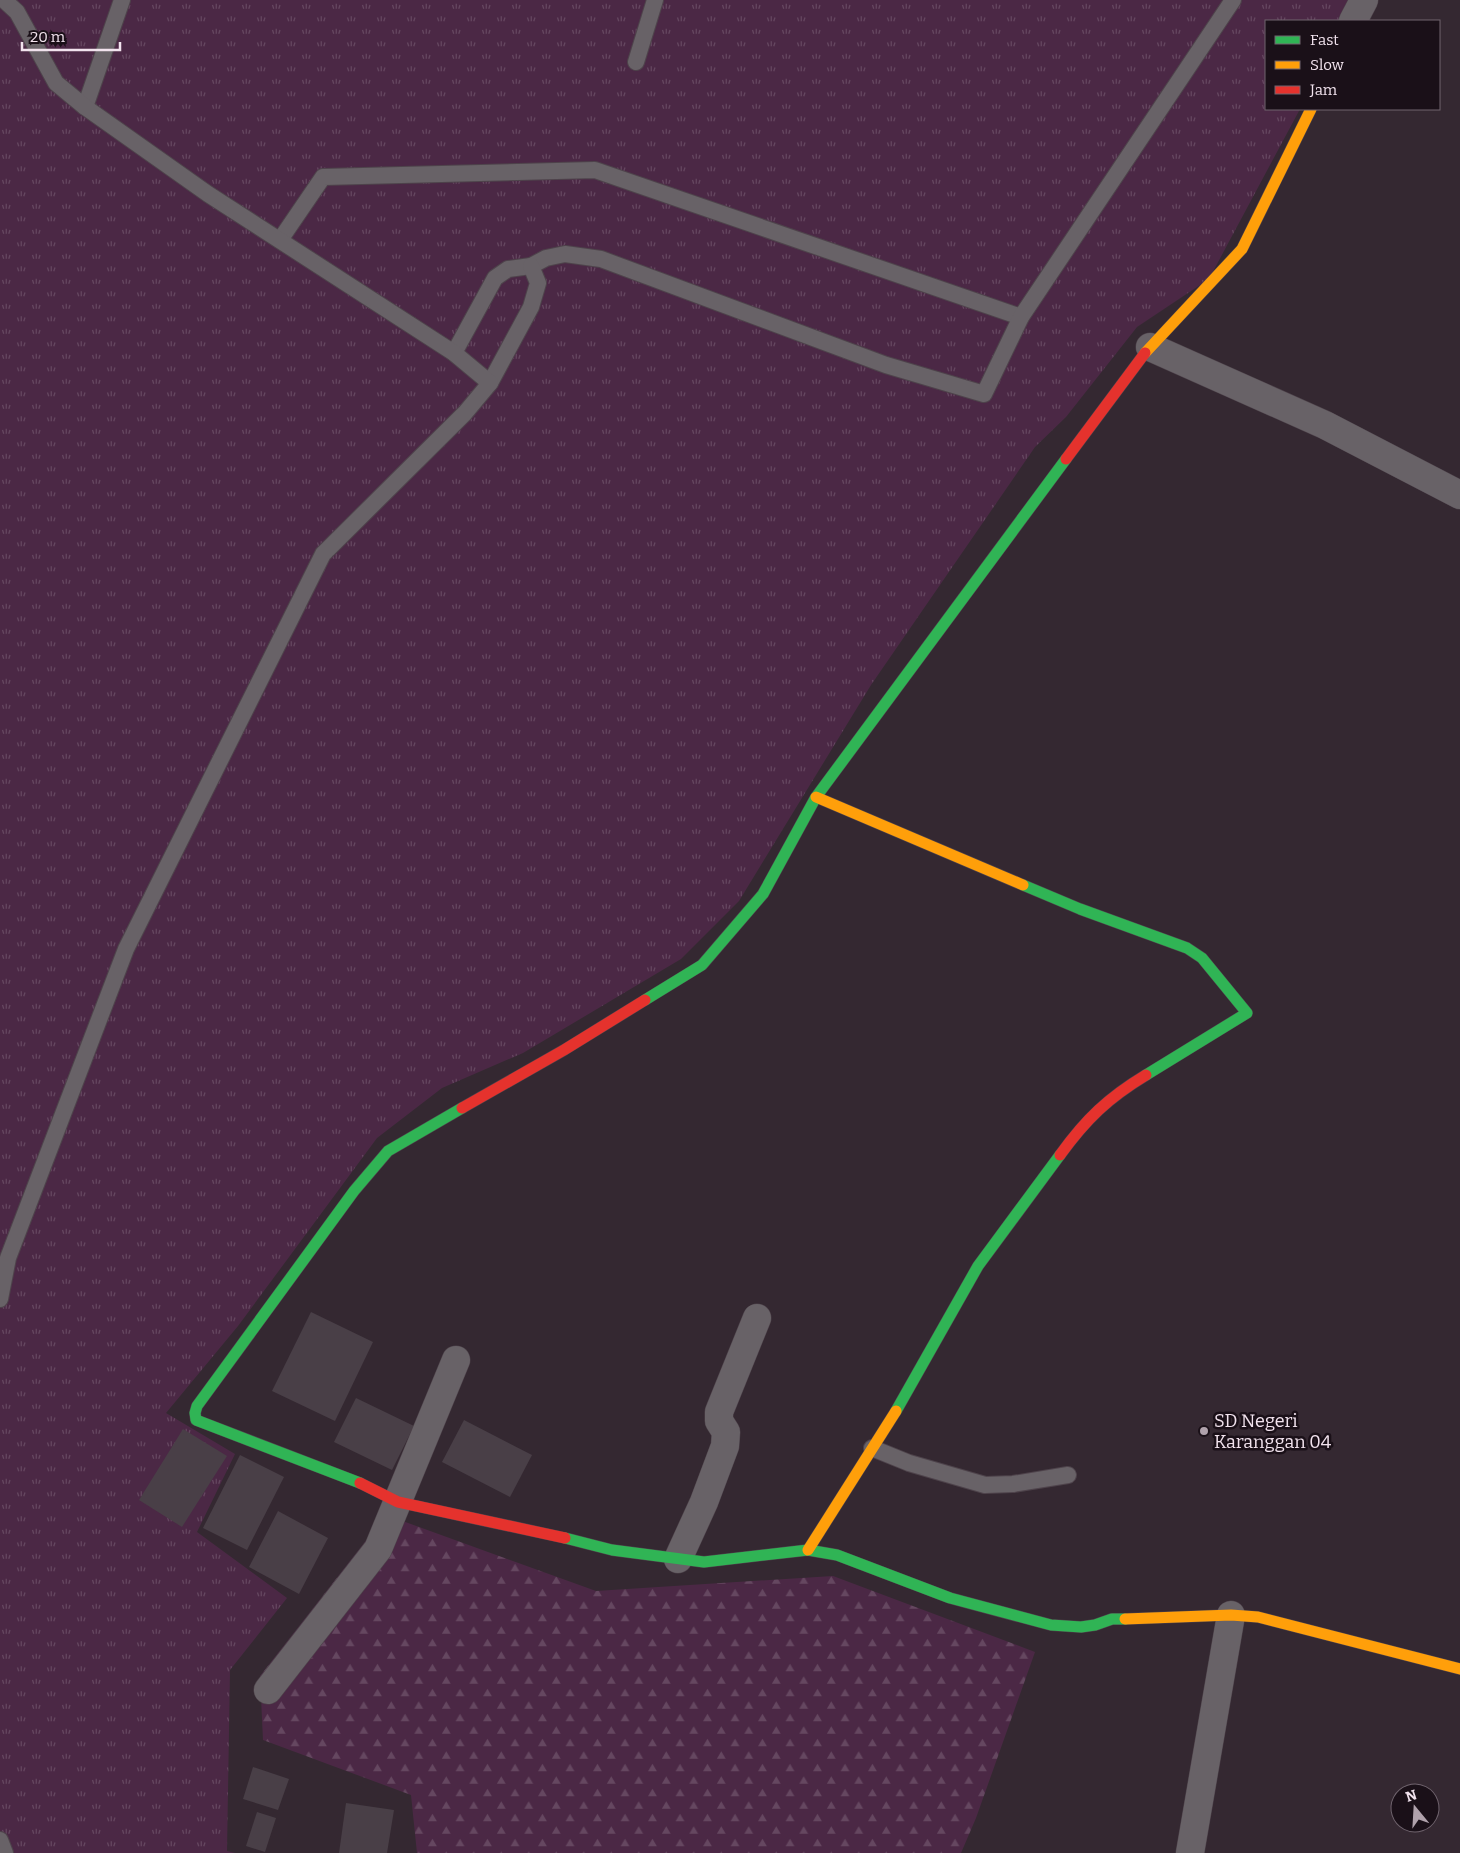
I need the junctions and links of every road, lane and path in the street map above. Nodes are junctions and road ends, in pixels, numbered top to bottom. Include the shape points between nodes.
1 (4, 0) edge
2 (122, 0) edge
3 (655, 0) edge
4 (1233, 0) edge
5 (1364, 0) edge
6 (1354, 20) edge
7 (636, 62) dead end
8 (85, 108) junction
9 (1310, 110) edge
10 (280, 240) junction
11 (531, 266) junction
12 (1021, 317) junction
13 (1150, 347) junction
14 (454, 353) junction
15 (490, 383) junction
16 (1460, 495) edge
17 (816, 797) junction
18 (0, 1299) edge
19 (757, 1318) dead end
20 (456, 1360) dead end
21 (872, 1448) junction
22 (1068, 1475) dead end
23 (398, 1502) junction
24 (808, 1550) junction
25 (678, 1559) junction
26 (1231, 1615) junction
27 (1460, 1669) edge
28 (268, 1690) dead end
29 (0, 1840) edge
30 (5, 1853) edge
31 (1190, 1853) edge

1 - 8 lane via 18,12 56,83
2 - 8 lane
3 - 7 lane
4 - 12 lane
5 - 6 street
8 - 10 lane
9 - 13 street via 1242,249
10 - 12 lane via 323,177 595,170
10 - 14 lane
11 - 12 lane via 564,254 601,259 886,364 984,394
11 - 14 lane via 508,269 495,278
11 - 15 lane via 538,282 530,307
13 - 16 street via 1326,425
13 - 17 street
14 - 15 lane
15 - 18 lane via 465,413 323,554 126,949 8,1258
17 - 21 street via 1080,908 1186,948 1202,958 1247,1013 1112,1097 1077,1131 978,1266
17 - 23 street via 763,894 702,965 564,1050 388,1151 354,1191 197,1406 196,1420 356,1481
19 - 25 street via 719,1412 719,1421 726,1432 725,1446
20 - 23 street
21 - 22 lane via 909,1463 985,1485
21 - 24 street
23 - 25 street via 612,1550
23 - 28 street via 378,1549
24 - 25 street via 704,1562
24 - 26 street via 837,1555 950,1598 1065,1627 1095,1625 1112,1619
26 - 27 street via 1258,1617
26 - 31 street
29 - 30 lane

